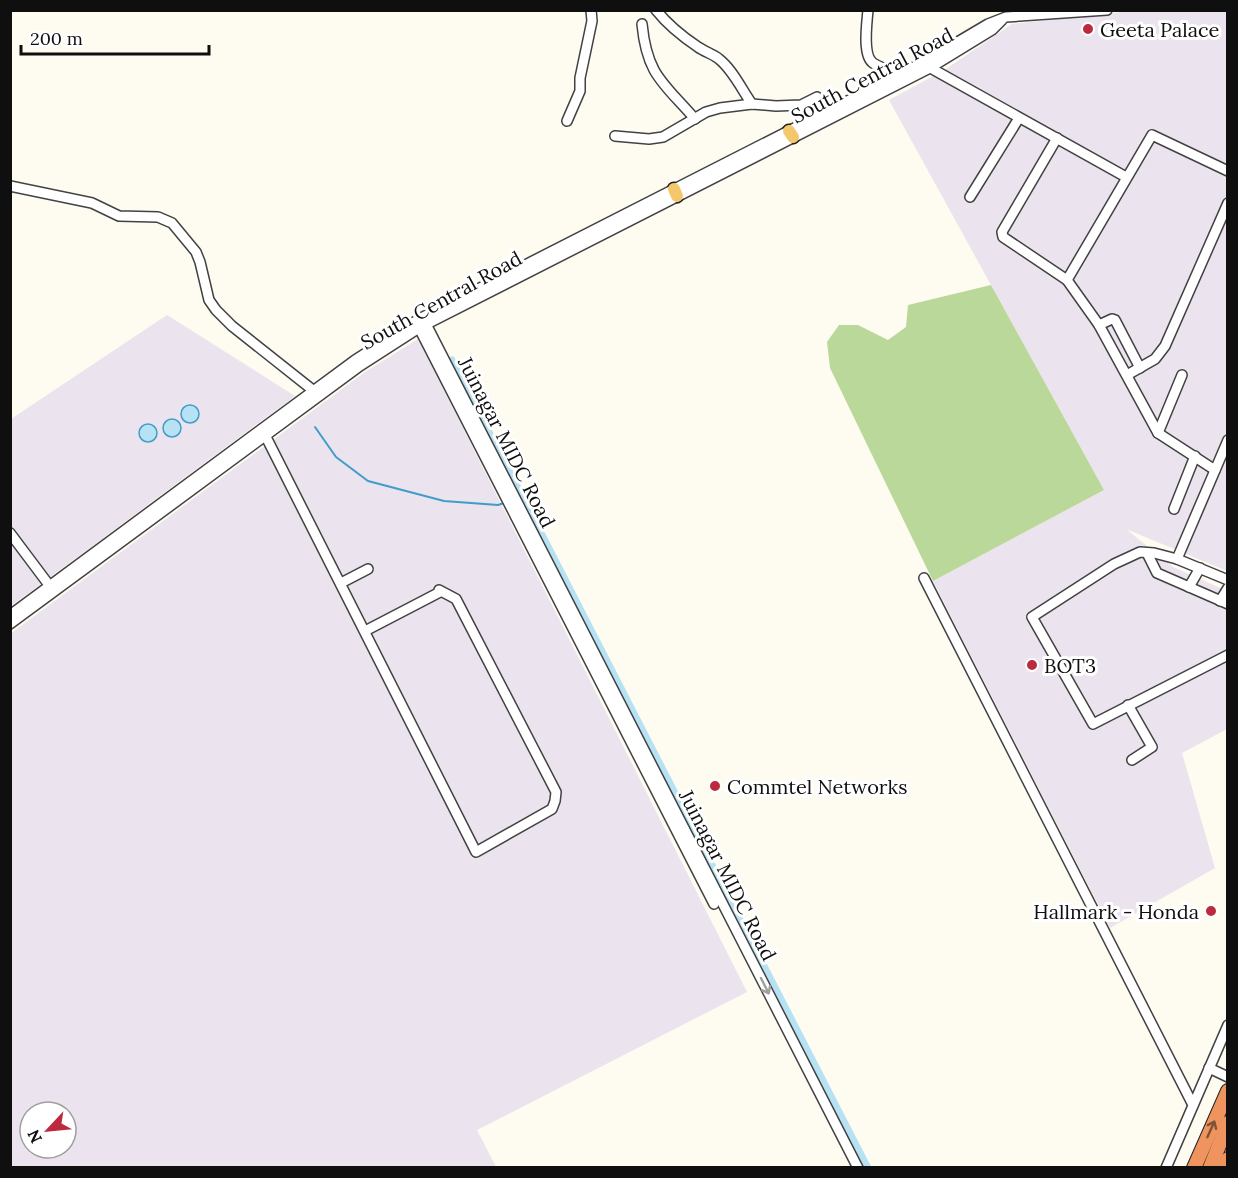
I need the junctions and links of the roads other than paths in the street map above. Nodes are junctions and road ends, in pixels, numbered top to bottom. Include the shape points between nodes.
1 (591, 10) edge
2 (656, 10) edge
3 (868, 10) edge
4 (1107, 10) edge
5 (642, 24) dead end
6 (926, 65) junction
7 (901, 74) junction
8 (817, 97) dead end
9 (752, 104) junction
10 (695, 118) junction
11 (1019, 118) junction
12 (567, 121) dead end
13 (791, 134) junction
14 (615, 136) dead end
15 (1057, 138) junction
16 (1227, 171) edge
17 (1126, 177) junction
18 (10, 186) edge
19 (970, 197) dead end
20 (1227, 203) edge
21 (1067, 280) junction
22 (421, 324) junction
23 (1099, 325) junction
24 (1140, 369) junction
25 (1127, 375) junction
26 (1182, 375) dead end
27 (315, 394) junction
28 (264, 432) junction
29 (1158, 434) junction
30 (1227, 440) edge
31 (1195, 456) junction
32 (1215, 470) junction
33 (1174, 508) dead end
34 (10, 532) edge
35 (1147, 553) junction
36 (1177, 559) junction
37 (1200, 568) junction
38 (368, 569) dead end
39 (924, 578) dead end
40 (1227, 580) edge
41 (341, 583) junction
42 (1189, 587) junction
43 (1227, 588) edge
44 (52, 589) junction
45 (1224, 602) edge
46 (10, 615) edge
47 (10, 624) edge
48 (365, 631) junction
49 (1227, 655) edge
50 (1128, 705) junction
51 (1132, 760) dead end
52 (682, 833) junction
53 (714, 904) dead end
54 (1227, 1025) edge
55 (1209, 1068) junction
56 (1227, 1077) edge
57 (1227, 1091) edge
58 (1193, 1105) junction
59 (1227, 1124) edge
60 (1227, 1159) edge
61 (858, 1167) edge
62 (1166, 1167) edge
63 (1194, 1167) edge
64 (1210, 1167) edge
65 (1224, 1167) edge

1 - 12 street via 580,91
2 - 9 street via 679,33 719,59
3 - 7 street via 868,57
4 - 6 street, South Central Road via 1006,16
5 - 10 street via 647,58 670,93
6 - 7 street, South Central Road
6 - 11 street
6 - 13 street, South Central Road
7 - 13 street, South Central Road
8 - 9 street via 801,105
9 - 10 street via 720,108
10 - 14 street via 663,137
11 - 15 street
11 - 19 street
13 - 22 street, South Central Road
15 - 17 street
15 - 21 street via 1002,232 1003,237
16 - 17 street via 1152,135
17 - 21 street
18 - 27 street via 92,203 119,216 158,217 172,223 196,252 209,300 216,310
20 - 24 street via 1165,346
21 - 23 street
22 - 27 street, South Central Road via 355,360
22 - 52 street, Juinagar MIDC Road
23 - 24 street via 1115,320
23 - 25 street
24 - 25 street
25 - 29 street
26 - 29 street
27 - 28 street, South Central Road
28 - 41 street
28 - 44 street, South Central Road
29 - 31 street
30 - 32 street
31 - 32 street
31 - 33 street
32 - 36 street
34 - 44 street
35 - 36 street
35 - 42 street via 1157,573
35 - 50 street via 1140,552 1114,564 1032,617 1094,724
36 - 37 street
37 - 40 street
37 - 42 street
38 - 41 street
39 - 58 street
41 - 48 street
42 - 45 street
43 - 45 street
44 - 46 street, South Central Road
44 - 47 street, South Central Road
48 - 48 street via 476,852 552,809 556,792 456,599 439,590
49 - 50 street
50 - 51 street via 1152,747
52 - 53 street, Juinagar MIDC Road
52 -> 61 street, Juinagar MIDC Road
54 - 55 street
55 - 56 street
55 - 58 street
63 -> 57 highway
58 - 62 street
59 - 64 highway
60 - 65 highway

